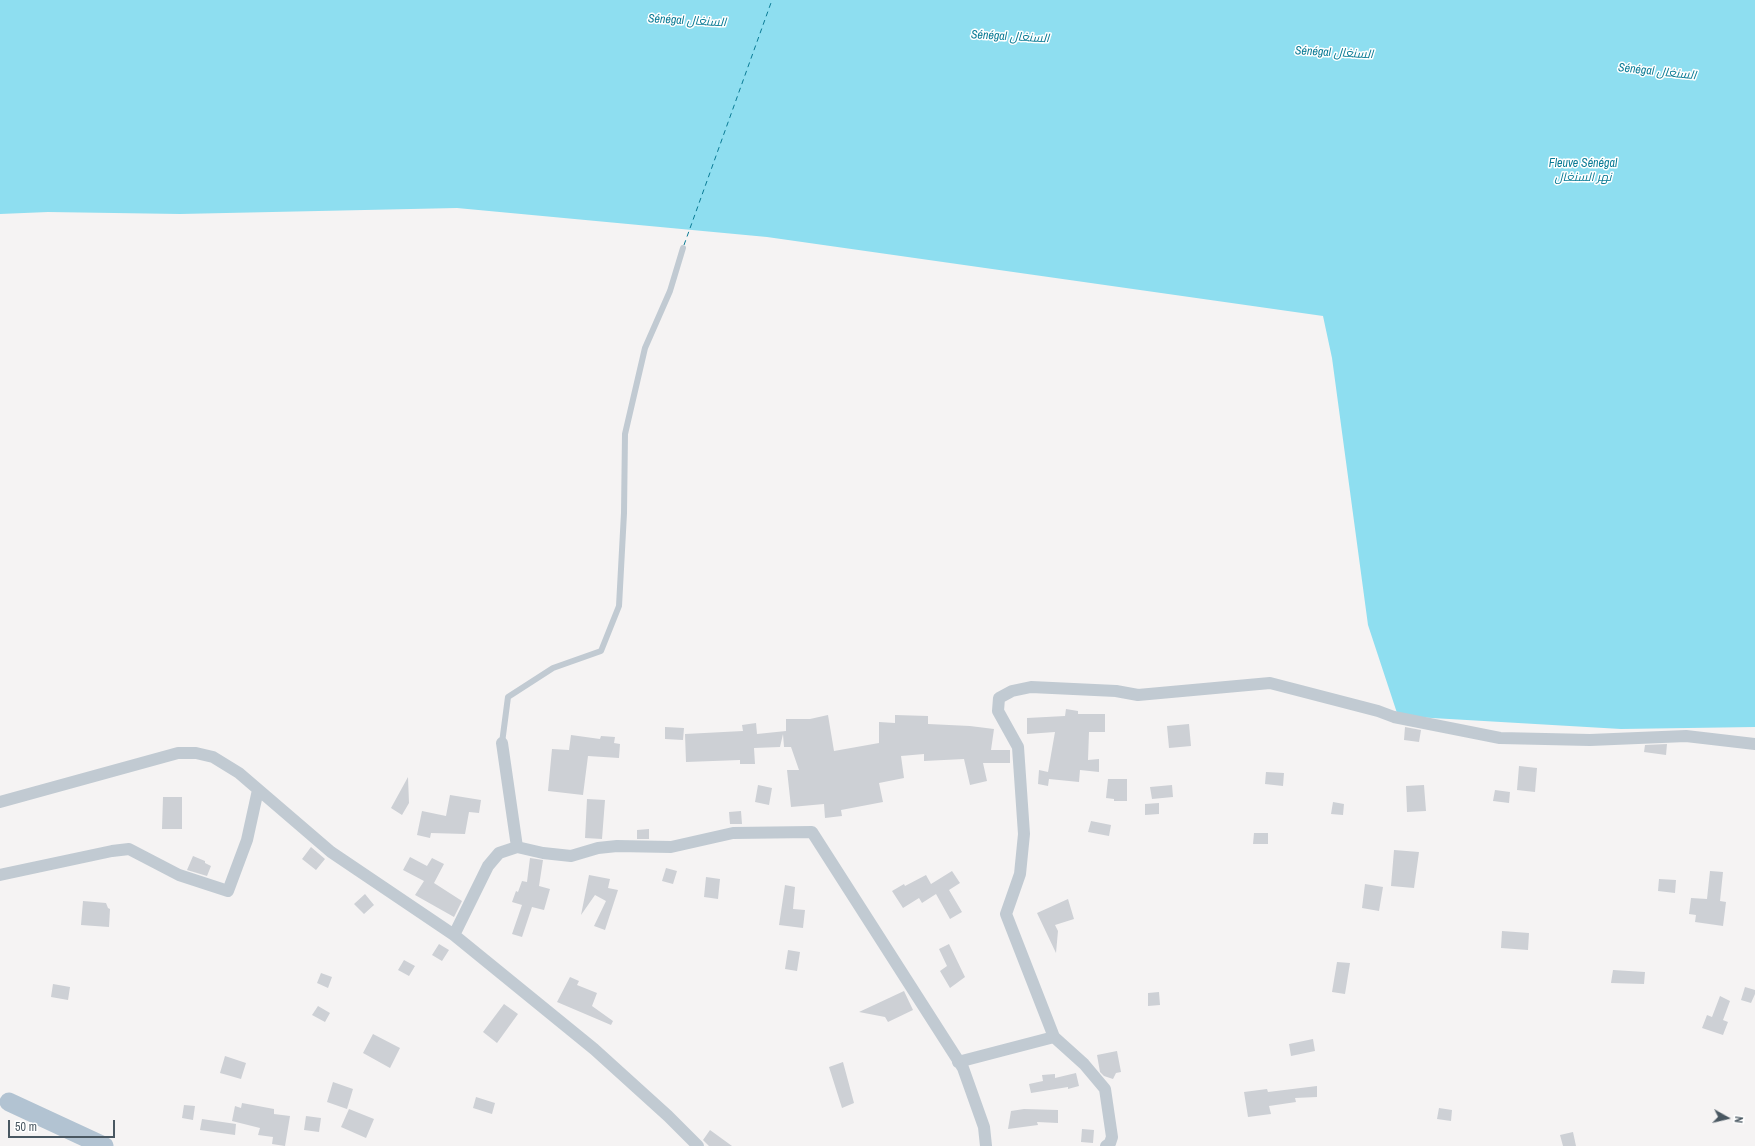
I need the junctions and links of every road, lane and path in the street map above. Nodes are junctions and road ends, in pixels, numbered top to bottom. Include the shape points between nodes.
1 (683, 248) dead end
2 (502, 743) joint
3 (1755, 744) edge
4 (258, 790) junction
5 (0, 802) edge
6 (517, 847) junction
7 (0, 875) edge
8 (454, 935) junction
9 (1054, 1036) junction
10 (958, 1062) junction
11 (4, 1106) edge
12 (104, 1146) edge
13 (698, 1146) edge
14 (986, 1146) edge
15 (1106, 1146) edge

1 - 2 lane via 670,291 645,348 625,434 619,606 601,651 553,668 508,698
2 - 6 street
3 - 9 street via 1686,736 1590,740 1500,738 1394,718 1378,711 1270,683 1138,695 1116,691 1031,687 1012,691 999,698 998,711 1018,747 1024,834 1020,874 1006,914
4 - 5 street via 239,773 213,756 178,753
4 - 7 street via 248,840 228,891 179,875 128,849
4 - 8 street via 331,852
6 - 8 street via 499,853 488,866
6 - 10 street via 571,856 616,846 671,847 733,833 812,832
8 - 13 street via 594,1049
9 - 10 street
9 - 15 street via 1084,1064 1104,1090 1112,1136
10 - 14 street via 963,1068 984,1127
11 - 12 main road

